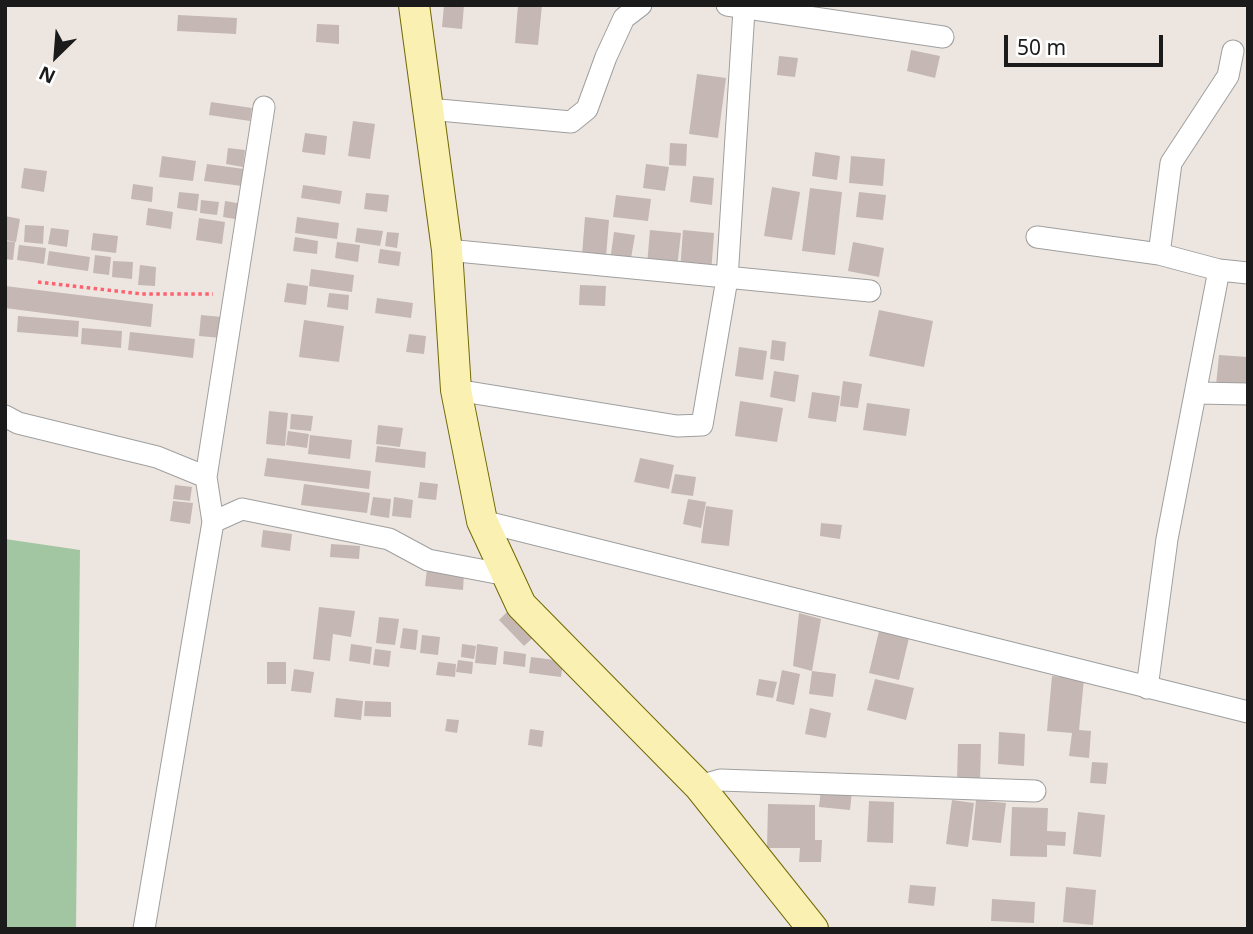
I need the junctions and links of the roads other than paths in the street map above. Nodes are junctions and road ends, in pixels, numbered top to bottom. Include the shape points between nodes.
1 (414, 5) edge
2 (641, 5) edge
3 (736, 7) edge
4 (943, 37) dead end
5 (1233, 51) dead end
6 (264, 107) dead end
7 (428, 109) junction
8 (1037, 237) dead end
9 (447, 250) junction
10 (1159, 254) junction
11 (1219, 270) junction
12 (1248, 273) edge
13 (727, 279) junction
14 (870, 291) dead end
15 (456, 390) junction
16 (1197, 393) junction
17 (1248, 394) edge
18 (5, 416) edge
19 (206, 477) junction
20 (482, 521) junction
21 (213, 522) junction
22 (507, 575) junction
23 (1147, 688) junction
24 (1248, 712) edge
25 (699, 786) junction
26 (1035, 790) dead end
27 (144, 929) edge
28 (813, 929) edge

1 - 7 street
2 - 7 street via 624,18 587,109 571,122
3 - 4 street
3 - 13 street
5 - 10 street via 1228,76 1171,163
6 - 19 street
7 - 9 street
8 - 10 street
9 - 13 street
9 - 15 street
10 - 11 street
11 - 12 street
11 - 16 street
13 - 14 street
13 - 15 street via 702,425 677,426
15 - 20 street
16 - 17 street
16 - 23 street via 1167,539
18 - 19 street via 158,457
19 - 21 street
20 - 22 street
20 - 23 street
21 - 22 street via 242,509 389,539 428,560
21 - 27 street
22 - 25 street via 521,606
23 - 24 street
25 - 26 street via 720,780
25 - 28 street

